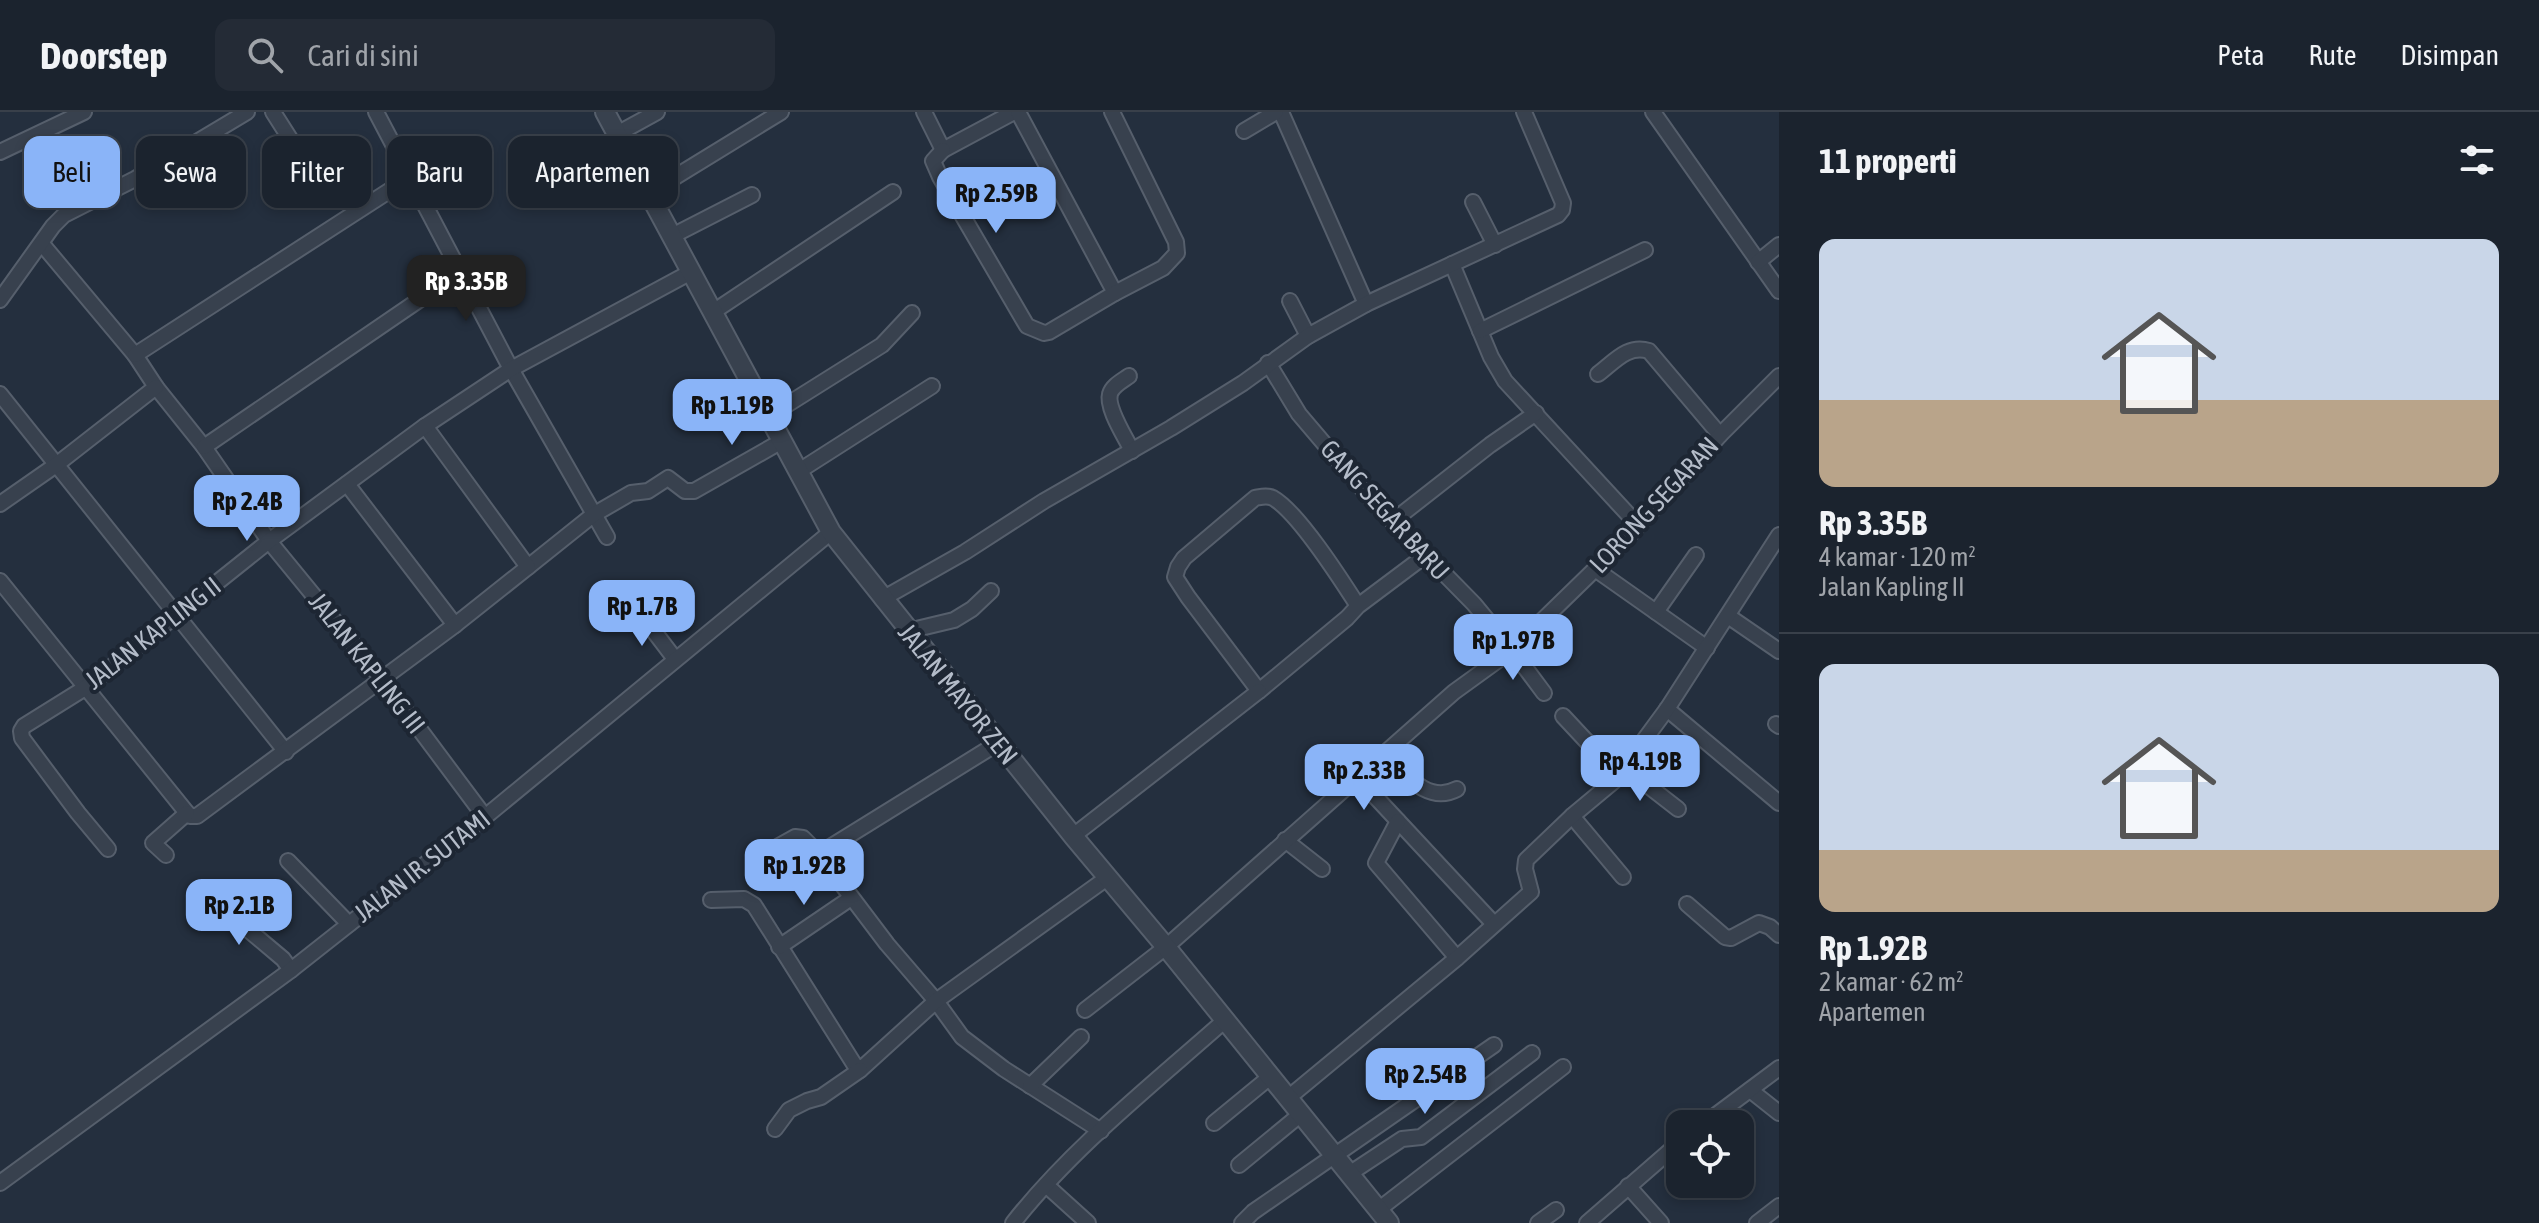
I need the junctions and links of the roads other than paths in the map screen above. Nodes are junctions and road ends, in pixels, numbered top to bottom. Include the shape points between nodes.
1 (84, 112) edge
2 (247, 112) edge
3 (273, 112) edge
4 (376, 112) edge
5 (605, 112) edge
6 (657, 112) edge
7 (781, 112) edge
8 (924, 112) edge
9 (1016, 112) edge
10 (1112, 112) edge
11 (1278, 112) edge
12 (1524, 112) edge
13 (1653, 112) edge
14 (1244, 131) dead end
15 (617, 134) joint
16 (288, 136) edge
17 (388, 136) edge
18 (943, 150) junction
19 (0, 152) edge
20 (678, 175) edge
21 (387, 192) edge
22 (893, 192) dead end
23 (752, 195) dead end
24 (1473, 202) dead end
25 (425, 208) edge
26 (657, 208) edge
27 (672, 236) junction
28 (42, 244) junction
29 (1495, 245) junction
30 (1779, 245) edge
31 (1645, 250) dead end
32 (1758, 262) junction
33 (1452, 264) junction
34 (460, 272) junction
35 (691, 272) junction
36 (1779, 291) edge
37 (1115, 293) junction
38 (0, 300) edge
39 (1290, 301) dead end
40 (1366, 304) junction
41 (713, 312) junction
42 (912, 313) dead end
43 (1480, 331) junction
44 (1308, 336) junction
45 (135, 355) junction
46 (1268, 363) junction
47 (511, 369) junction
48 (1598, 374) dead end
49 (1129, 376) dead end
50 (1779, 376) edge
51 (932, 386) dead end
52 (156, 387) junction
53 (1766, 389) junction
54 (0, 394) edge
55 (1779, 400) edge
56 (1536, 413) junction
57 (769, 416) junction
58 (425, 426) junction
59 (1720, 435) junction
60 (782, 441) junction
61 (204, 447) junction
62 (1132, 451) junction
63 (56, 465) junction
64 (799, 471) junction
65 (347, 484) junction
66 (0, 504) edge
67 (593, 515) junction
68 (1393, 521) junction
69 (1637, 524) junction
70 (831, 532) junction
71 (1779, 535) edge
72 (607, 537) dead end
73 (269, 541) junction
74 (1426, 555) junction
75 (1696, 555) dead end
76 (528, 567) junction
77 (1595, 569) junction
78 (0, 581) edge
79 (991, 591) dead end
80 (882, 599) junction
81 (1358, 606) junction
82 (1656, 612) junction
83 (640, 613) dead end
84 (175, 616) junction
85 (1728, 616) junction
86 (455, 625) junction
87 (908, 631) junction
88 (1707, 648) junction
89 (1512, 650) junction
90 (1779, 651) edge
91 (675, 659) junction
92 (382, 679) junction
93 (85, 688) junction
94 (1259, 691) junction
95 (1544, 693) dead end
96 (1667, 709) junction
97 (1563, 716) dead end
98 (998, 743) junction
99 (286, 752) junction
100 (1384, 754) junction
101 (1621, 771) junction
102 (1357, 777) junction
103 (1457, 789) dead end
104 (1779, 803) edge
105 (1678, 809) dead end
106 (187, 813) junction
107 (1572, 816) junction
108 (485, 817) junction
109 (1398, 821) junction
110 (1073, 836) junction
111 (1285, 840) junction
112 (108, 849) dead end
113 (819, 854) junction
114 (166, 855) dead end
115 (756, 859) dead end
116 (288, 861) dead end
117 (1322, 869) dead end
118 (1623, 877) dead end
119 (1107, 878) junction
120 (851, 898) junction
121 (213, 900) dead end
122 (711, 900) dead end
123 (1687, 904) dead end
124 (349, 924) junction
125 (1494, 924) junction
126 (1779, 935) edge
127 (779, 947) junction
128 (1166, 947) junction
129 (1457, 958) junction
130 (291, 970) junction
131 (936, 1001) junction
132 (1085, 1010) dead end
133 (1224, 1021) junction
134 (1081, 1037) dead end
135 (1494, 1045) dead end
136 (1532, 1053) dead end
137 (1563, 1067) dead end
138 (1779, 1068) edge
139 (860, 1070) junction
140 (1270, 1077) junction
141 (1030, 1086) junction
142 (1750, 1090) junction
143 (1288, 1098) junction
144 (1723, 1110) edge
145 (1779, 1113) edge
146 (1301, 1114) junction
147 (1214, 1123) dead end
148 (775, 1129) dead end
149 (1101, 1131) junction
150 (1666, 1154) edge
151 (1334, 1155) junction
152 (1239, 1165) dead end
153 (1349, 1174) junction
154 (0, 1183) edge
155 (1046, 1185) junction
156 (1628, 1186) junction
157 (1779, 1206) edge
158 (1556, 1210) dead end
159 (1384, 1217) edge
160 (1013, 1223) edge
161 (1088, 1223) edge
162 (1242, 1223) edge
163 (1538, 1223) edge
164 (1587, 1223) edge
165 (1661, 1223) edge
166 (1757, 1223) edge

1 - 19 street
2 - 28 street via 64,215
3 - 16 street
4 - 17 street
5 - 15 street, JALAN MAYOR ZEN
6 - 15 street
7 - 20 street
8 - 18 street
9 - 18 street
9 - 37 street
10 - 37 street via 1177,253 1163,268
11 - 14 street
11 - 40 street
12 - 29 street via 1562,210
13 - 32 street
18 - 37 street via 933,161 940,177 1027,326 1049,332
21 - 45 street
22 - 41 street
23 - 27 street
24 - 29 street
25 - 34 street
26 - 27 street, JALAN MAYOR ZEN
27 - 35 street, JALAN MAYOR ZEN
28 - 38 street
28 - 45 street, JALAN KAPLING III
29 - 33 street
30 - 32 street
31 - 43 street
32 - 36 street
33 - 40 street
33 - 43 street
34 - 47 street
34 - 61 street
35 - 41 street, JALAN MAYOR ZEN
35 - 47 street, JALAN KAPLING II
39 - 44 street
40 - 44 street
41 - 57 street, JALAN MAYOR ZEN
42 - 57 street via 882,345
43 - 56 street via 1505,381
44 - 46 street
45 - 52 street, JALAN KAPLING III
46 - 62 street
46 - 68 street, GANG SEGAR BARU via 1299,414
47 - 58 street, JALAN KAPLING II
47 - 67 street
48 - 59 street via 1631,349 1649,351
49 - 62 street via 1110,393 1110,402
50 - 53 street, LORONG SEGARAN
51 - 64 street
52 - 61 street, JALAN KAPLING III
52 - 63 street
53 - 55 street
53 - 59 street, LORONG SEGARAN
54 - 63 street
56 - 68 street
56 - 69 street
57 - 60 street, JALAN MAYOR ZEN
58 - 65 street, JALAN KAPLING II
58 - 76 street
59 - 69 street, LORONG SEGARAN
60 - 64 street, JALAN MAYOR ZEN
60 - 67 street via 694,491 685,491 668,478
61 - 73 street, JALAN KAPLING III
62 - 80 street
63 - 66 street
63 - 84 street
64 - 70 street, JALAN MAYOR ZEN
65 - 73 street, JALAN KAPLING II
65 - 86 street
67 - 72 street
67 - 76 street
68 - 74 street, GANG SEGAR BARU
69 - 77 street, LORONG SEGARAN
70 - 80 street, JALAN MAYOR ZEN
70 - 91 street, JALAN IR. SUTAMI
71 - 85 street
73 - 84 street, JALAN KAPLING II
73 - 92 street, JALAN KAPLING III
74 - 81 street
74 - 89 street, GANG SEGAR BARU
75 - 82 street
76 - 86 street
77 - 82 street
77 - 89 street, LORONG SEGARAN
78 - 93 street
79 - 87 street via 954,620
80 - 87 street, JALAN MAYOR ZEN
81 - 94 street
81 - 94 street via 1296,519 1274,498 1255,498 1184,558 1175,577
82 - 88 street
83 - 91 street
84 - 93 street, JALAN KAPLING II
84 - 99 street
85 - 88 street
85 - 90 street
86 - 92 street
87 - 98 street, JALAN MAYOR ZEN
88 - 96 street
89 - 95 street, GANG SEGAR BARU
89 - 100 street, LORONG SEGARAN
91 - 108 street, JALAN IR. SUTAMI
92 - 99 street
92 - 108 street, JALAN KAPLING III
93 - 106 street
93 - 112 street, JALAN KAPLING II via 21,731 41,766
94 - 110 street
96 - 101 street
96 - 104 street
97 - 101 street
98 - 110 street, JALAN MAYOR ZEN
98 - 113 street
99 - 106 street via 197,816
100 - 102 street, LORONG SEGARAN
100 - 103 street via 1423,790 1449,794
101 - 105 street
101 - 107 street
102 - 109 street
102 - 111 street, LORONG SEGARAN
106 - 114 street via 153,843
107 - 118 street
107 - 125 street via 1526,860 1531,892
108 - 124 street, JALAN IR. SUTAMI
109 - 125 street
109 - 129 street via 1376,863
110 - 119 street, JALAN MAYOR ZEN
111 - 117 street
111 - 128 street, LORONG SEGARAN
113 - 115 street via 795,837
113 - 120 street
116 - 124 street
119 - 128 street, JALAN MAYOR ZEN
119 - 131 street
120 - 127 street
120 - 131 street
121 - 130 street
122 - 127 street via 749,901
123 - 126 street via 1725,937 1759,923
124 - 130 street, JALAN IR. SUTAMI
125 - 129 street
127 - 139 street
128 - 132 street, LORONG SEGARAN
128 - 133 street, JALAN MAYOR ZEN
129 - 143 street
130 - 154 street, JALAN IR. SUTAMI
131 - 139 street
131 - 141 street via 962,1037
133 - 140 street, JALAN MAYOR ZEN
133 - 149 street
134 - 141 street
135 - 151 street
136 - 153 street via 1421,1137 1402,1139
137 - 159 street
138 - 142 street
139 - 148 street via 821,1097 789,1110
140 - 143 street, JALAN MAYOR ZEN
140 - 147 street
141 - 149 street
142 - 144 street
142 - 145 street
143 - 146 street, JALAN MAYOR ZEN
146 - 151 street, JALAN MAYOR ZEN
146 - 152 street
149 - 155 street
150 - 156 street
151 - 153 street, JALAN MAYOR ZEN
151 - 162 street
153 - 159 street, JALAN MAYOR ZEN
155 - 160 street
155 - 161 street
156 - 164 street
156 - 165 street
157 - 166 street
158 - 163 street

